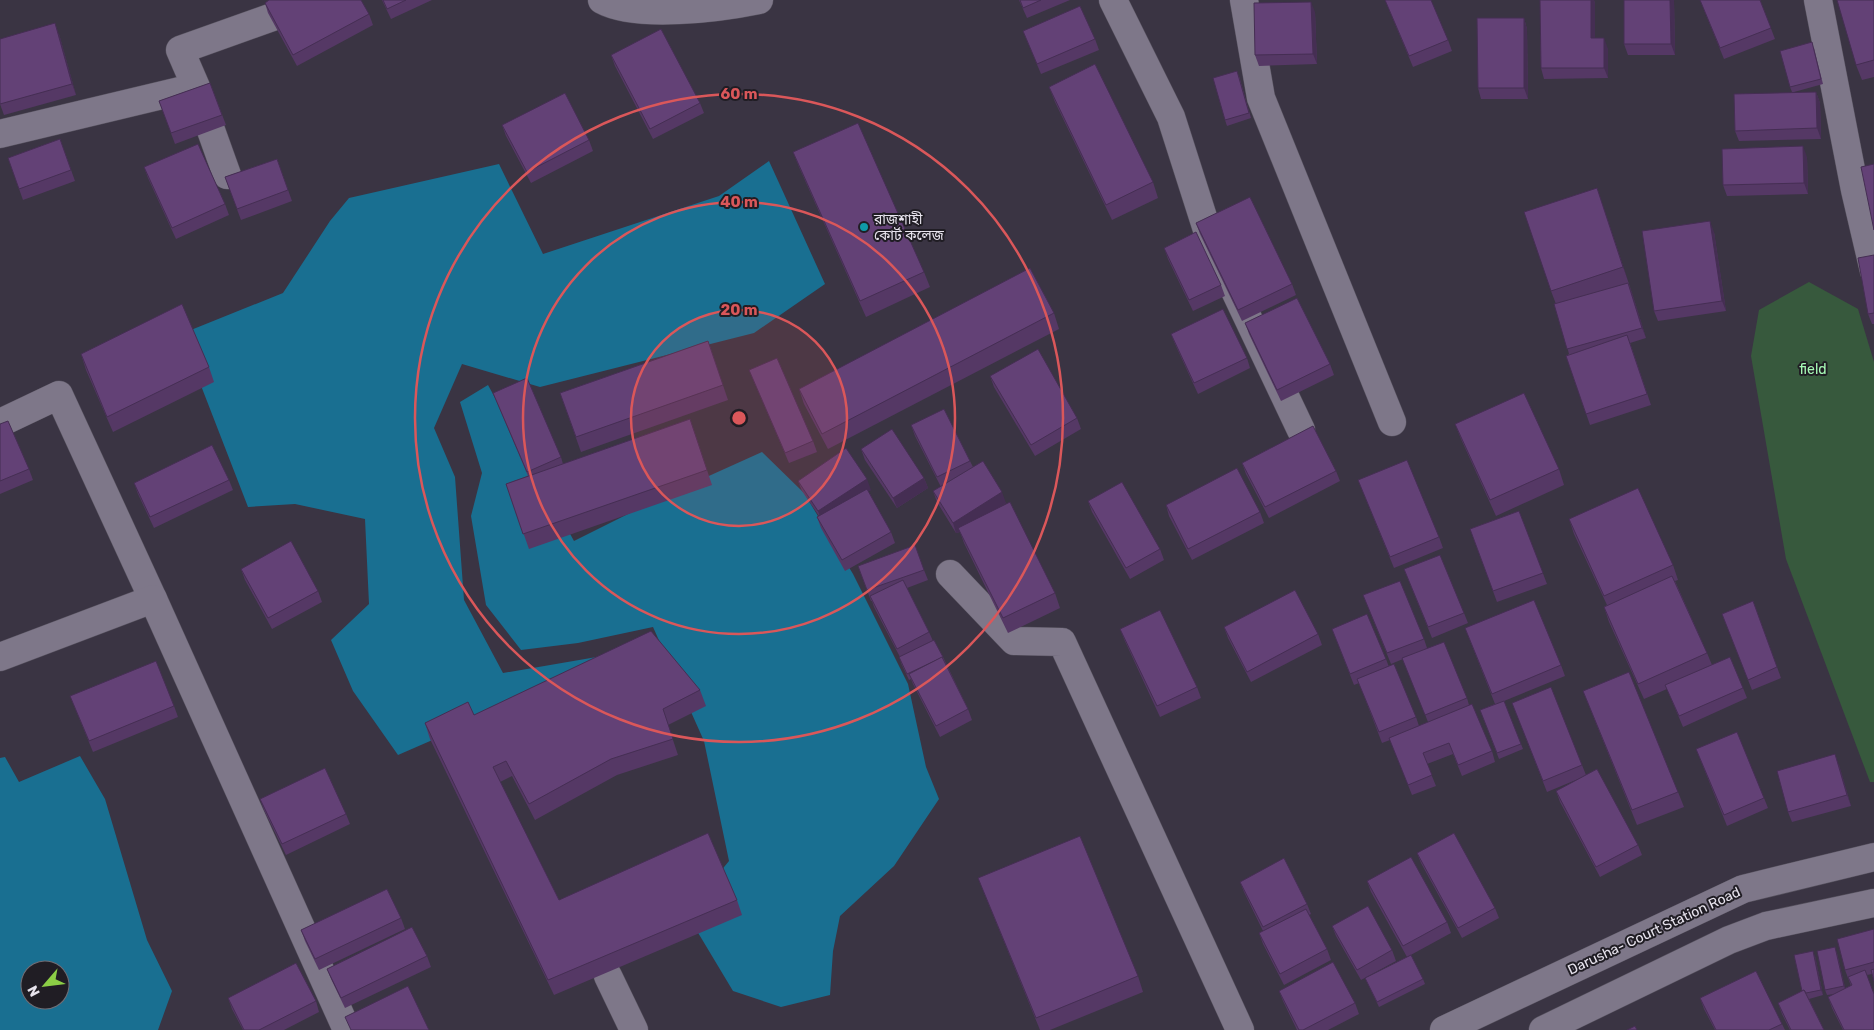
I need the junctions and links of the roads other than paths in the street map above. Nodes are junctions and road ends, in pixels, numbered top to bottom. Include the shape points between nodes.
1 (320, 0) edge
2 (602, 0) edge
3 (759, 0) edge
4 (1113, 0) edge
5 (1244, 0) edge
6 (1818, 0) edge
7 (196, 87) junction
8 (0, 134) edge
9 (227, 176) edge
10 (1874, 271) edge
11 (1392, 422) dead end
12 (0, 423) edge
13 (1301, 430) edge
14 (950, 574) dead end
15 (154, 599) junction
16 (0, 657) edge
17 (1874, 857) edge
18 (1874, 902) edge
19 (608, 976) edge
20 (347, 1030) edge
21 (634, 1030) edge
22 (1240, 1030) edge
23 (1444, 1030) edge
24 (1543, 1030) edge

1 - 7 street via 180,50
2 - 3 street via 639,11
4 - 13 street via 1171,116 1208,236
5 - 11 street via 1260,98
6 - 10 street
7 - 8 street
7 - 9 street
12 - 15 street via 58,395
14 - 22 street via 1014,641 1062,642
15 - 16 street
15 - 20 street
17 - 23 street, Darusha- Court Station Road via 1743,889
18 - 24 street via 1766,926 1729,940
19 - 21 street

